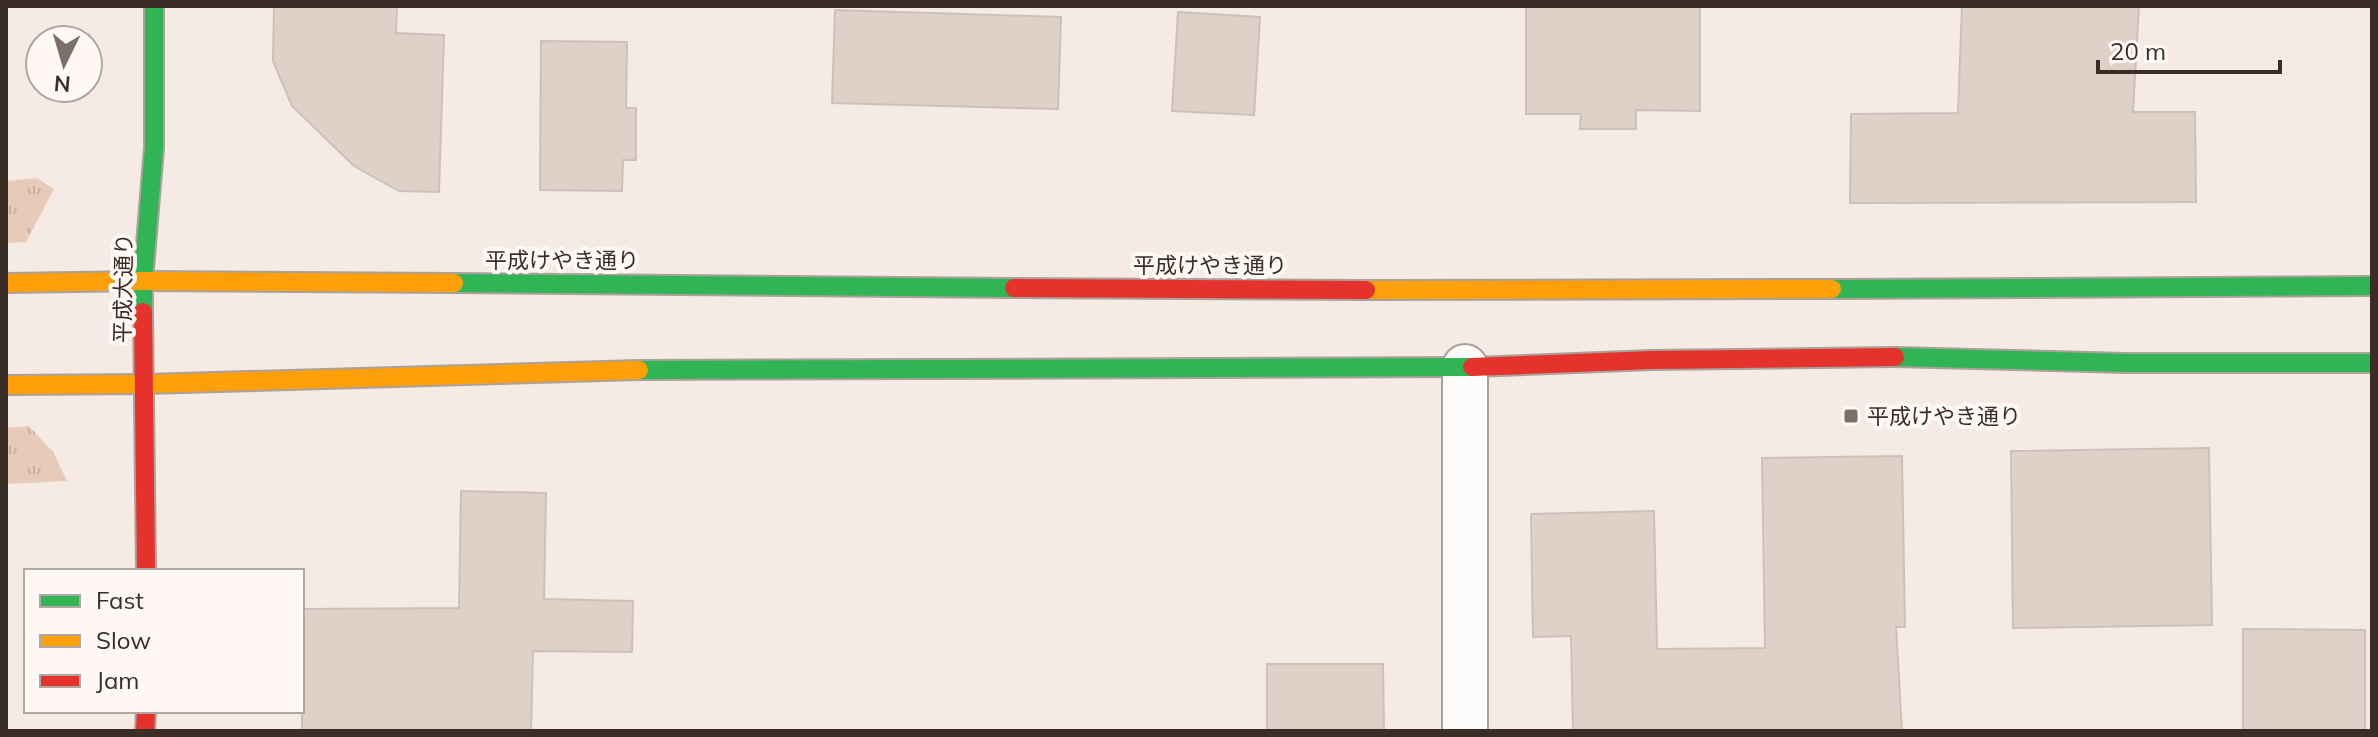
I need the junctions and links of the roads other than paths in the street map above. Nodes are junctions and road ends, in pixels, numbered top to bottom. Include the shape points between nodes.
1 (154, 6) edge
2 (143, 281) junction
3 (6, 283) edge
4 (2372, 286) edge
5 (2372, 363) edge
6 (1465, 367) junction
7 (146, 384) junction
8 (6, 385) edge
9 (146, 569) edge
10 (1465, 731) edge

1 - 2 street, 平成大通り via 154,148
2 - 3 street, 平成けやき通り
2 - 4 street, 平成けやき通り via 1462,291
2 - 7 street, 平成大通り
5 - 6 street via 1895,357
6 - 7 street via 580,370
6 - 10 street
7 - 8 street
7 - 9 street, 平成大通り

